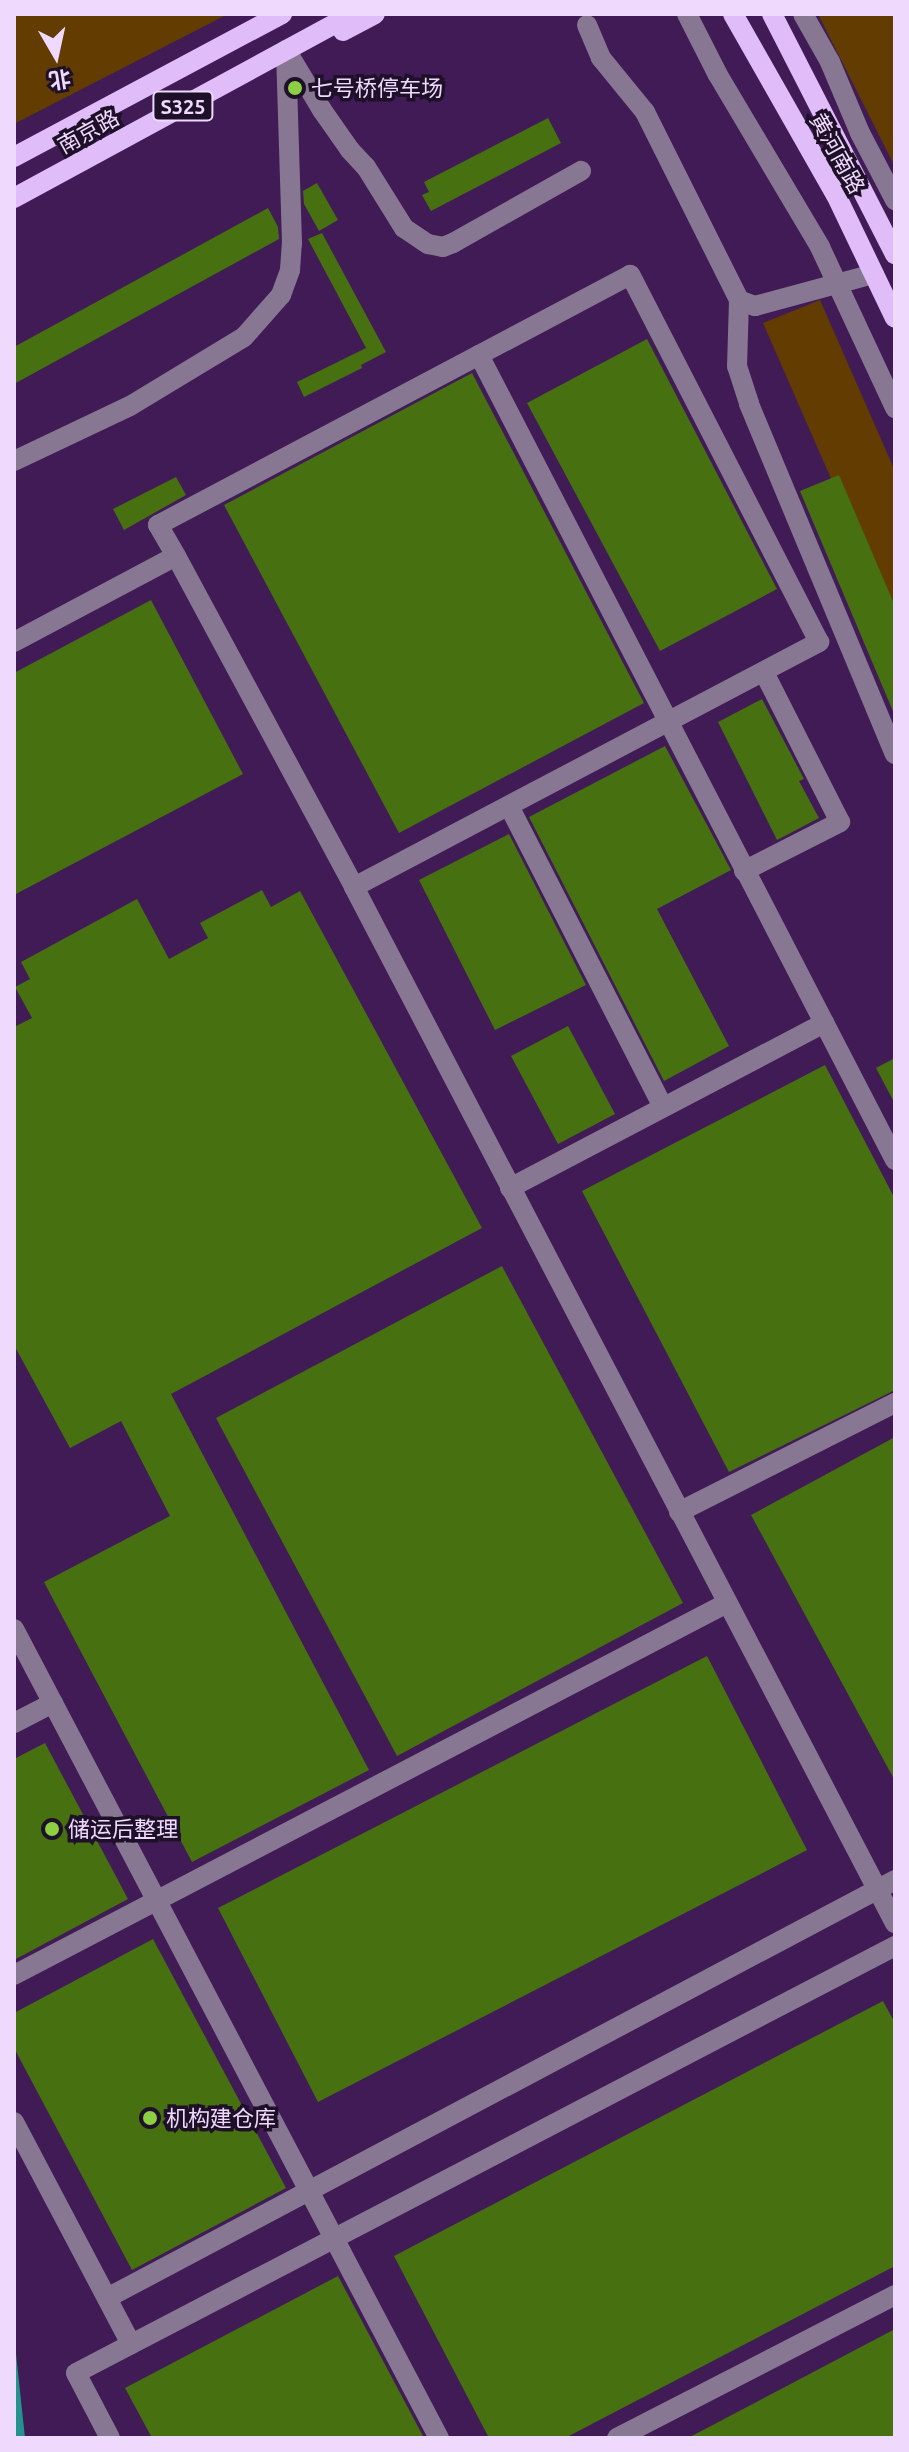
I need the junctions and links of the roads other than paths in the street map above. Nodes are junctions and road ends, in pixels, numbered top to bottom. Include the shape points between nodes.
1 (282, 14) edge
2 (353, 14) edge
3 (375, 14) edge
4 (687, 14) edge
5 (733, 14) edge
6 (772, 14) edge
7 (803, 14) edge
8 (587, 25) dead end
9 (286, 50) junction
10 (14, 157) edge
11 (581, 171) dead end
12 (14, 198) edge
13 (895, 200) edge
14 (895, 254) edge
15 (874, 274) junction
16 (838, 284) junction
17 (739, 300) junction
18 (895, 318) edge
19 (479, 355) junction
20 (895, 408) edge
21 (14, 461) edge
22 (176, 556) junction
23 (14, 642) edge
24 (764, 672) junction
25 (666, 723) junction
26 (895, 754) edge
27 (509, 806) junction
28 (744, 871) junction
29 (354, 887) junction
30 (824, 1023) junction
31 (663, 1107) junction
32 (895, 1160) edge
33 (510, 1188) junction
34 (895, 1403) edge
35 (679, 1512) junction
36 (727, 1603) junction
37 (14, 1629) edge
38 (53, 1703) junction
39 (14, 1723) edge
40 (886, 1885) edge
41 (157, 1901) junction
42 (895, 1923) edge
43 (895, 1946) edge
44 (14, 1975) edge
45 (14, 2122) edge
46 (309, 2191) junction
47 (335, 2238) junction
48 (895, 2295) edge
49 (107, 2298) junction
50 (131, 2344) junction
51 (110, 2438) edge
52 (439, 2438) edge
53 (617, 2438) edge

1 - 10 main road, 南京路 / S325
2 - 9 main road, 南京路 / S325
3 - 9 main road via 314,46
4 - 16 lane
5 - 15 main road, 黄河南路 via 836,195
6 - 14 main road, 黄河南路
7 - 13 lane
8 - 17 lane via 601,58 645,112
9 - 11 lane via 404,228 428,244 453,243
9 - 12 main road, 南京路 / S325
9 - 21 lane via 292,243 281,295 244,337 130,406
15 - 16 lane
15 - 18 main road, 黄河南路
16 - 17 lane via 755,306
16 - 20 lane
17 - 26 lane via 737,366 749,404
19 - 22 lane via 158,525
19 - 24 lane via 630,275 819,642
19 - 25 lane
22 - 23 lane
22 - 29 lane
24 - 25 lane
24 - 28 lane via 840,822
25 - 27 lane
25 - 28 lane
27 - 29 lane
27 - 31 lane
28 - 30 lane
29 - 33 lane
30 - 31 lane
30 - 32 lane
31 - 33 lane
33 - 35 lane
34 - 35 lane
35 - 36 lane
36 - 40 lane
36 - 41 lane
37 - 38 lane
38 - 39 lane
38 - 41 lane
40 - 42 lane
40 - 46 lane
41 - 44 lane
41 - 46 lane
43 - 47 lane
45 - 49 lane
46 - 47 lane
46 - 49 lane
47 - 50 lane
47 - 52 lane
48 - 53 lane
49 - 50 lane
50 - 51 lane via 76,2373

